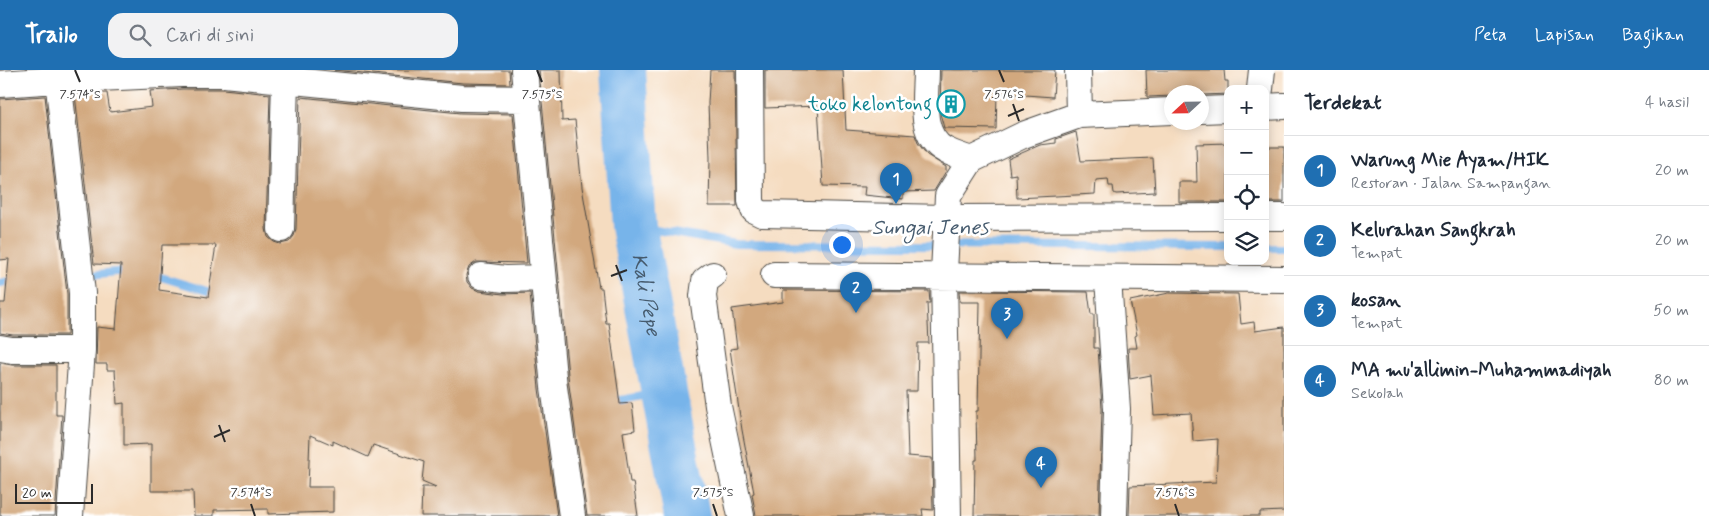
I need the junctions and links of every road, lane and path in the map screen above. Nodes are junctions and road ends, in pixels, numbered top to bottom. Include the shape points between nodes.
1 (524, 70) edge
2 (750, 70) edge
3 (926, 70) edge
4 (1078, 70) edge
5 (1262, 70) edge
6 (57, 75) edge
7 (285, 80) junction
8 (0, 84) edge
9 (1260, 85) edge
10 (526, 99) junction
11 (1284, 106) edge
12 (1269, 107) edge
13 (1224, 109) edge
14 (1209, 110) edge
15 (1164, 111) edge
16 (1079, 115) junction
17 (971, 160) junction
18 (1269, 217) edge
19 (1284, 217) edge
20 (1224, 218) edge
21 (946, 224) junction
22 (281, 229) dead end
23 (714, 274) dead end
24 (944, 274) junction
25 (774, 275) dead end
26 (481, 276) dead end
27 (543, 278) junction
28 (1108, 279) junction
29 (1284, 279) edge
30 (0, 348) edge
31 (82, 350) junction
32 (70, 516) edge
33 (572, 516) edge
34 (741, 516) edge
35 (948, 516) edge
36 (1114, 516) edge

1 - 10 street
2 - 21 street via 751,201 754,210 762,214
3 - 17 street via 926,124 931,137 944,149
4 - 16 street
5 - 9 street
6 - 7 street via 224,74
6 - 8 street
6 - 31 street via 82,293
7 - 10 street via 462,98
7 - 22 street
10 - 27 street
11 - 12 street
13 - 14 street
15 - 16 street
16 - 17 street via 1023,135
17 - 21 street via 948,196
18 - 19 street
20 - 21 street
21 - 24 street
23 - 34 street via 705,281 703,296 707,338 724,441
24 - 25 street
24 - 28 street
24 - 35 street
26 - 27 street
27 - 33 street via 557,419
28 - 29 street
28 - 36 street via 1117,409
30 - 31 street
31 - 32 street

